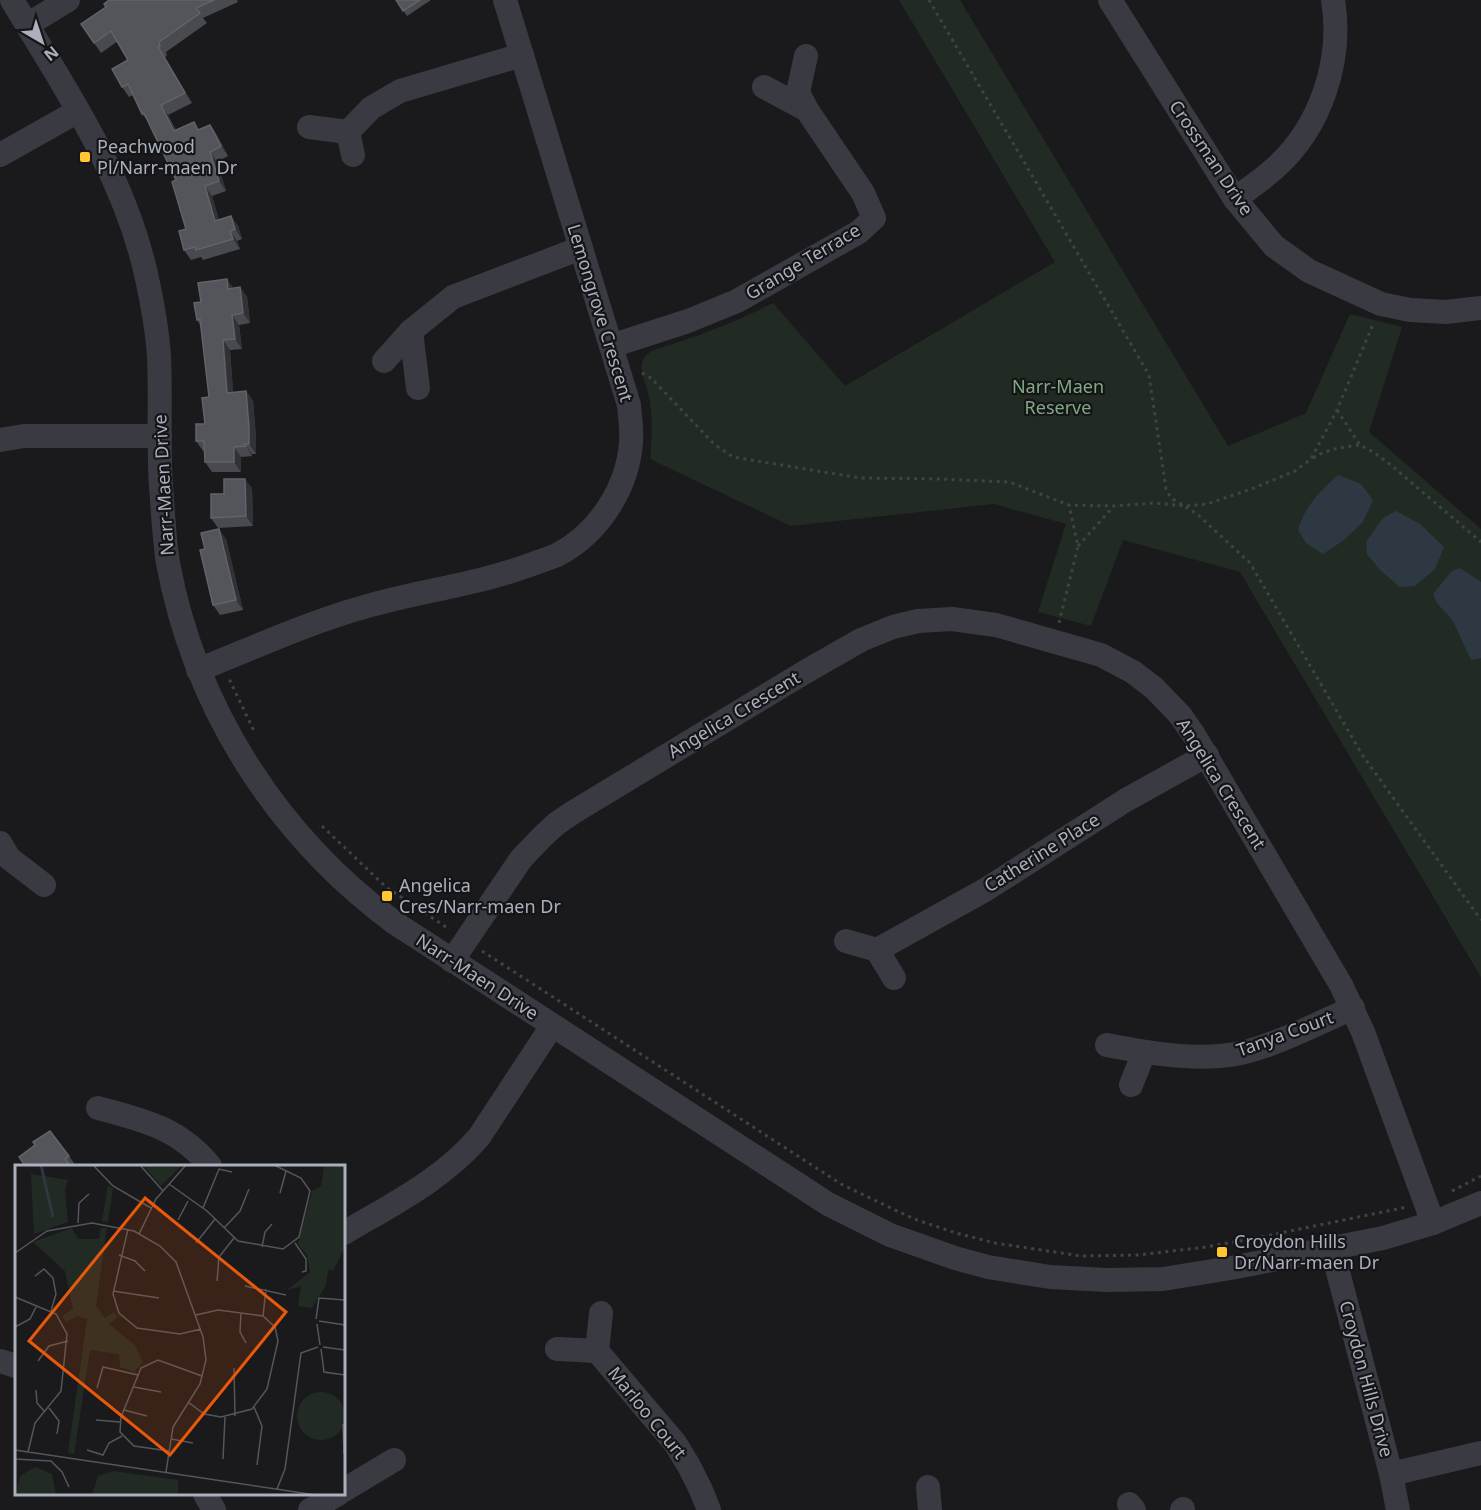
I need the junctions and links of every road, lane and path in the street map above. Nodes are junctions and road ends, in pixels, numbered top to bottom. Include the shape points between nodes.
1 (12, 0) edge
2 (68, 0) edge
3 (505, 0) edge
4 (929, 0) edge
5 (1110, 0) edge
6 (1333, 0) edge
7 (27, 25) junction
8 (522, 55) junction
9 (806, 56) dead end
10 (764, 87) dead end
11 (807, 110) junction
12 (78, 111) junction
13 (309, 127) dead end
14 (348, 132) junction
15 (0, 155) edge
16 (353, 155) dead end
17 (1235, 199) junction
18 (580, 248) junction
19 (1381, 304) junction
20 (1481, 308) edge
21 (411, 331) junction
22 (611, 346) junction
23 (384, 361) dead end
24 (641, 380) dead end
25 (418, 388) dead end
26 (1337, 410) junction
27 (160, 436) junction
28 (0, 440) edge
29 (1360, 445) junction
30 (1311, 459) junction
31 (1069, 505) junction
32 (1114, 506) junction
33 (1186, 506) junction
34 (1481, 542) edge
35 (1078, 546) junction
36 (1054, 640) junction
37 (198, 670) junction
38 (240, 674) dead end
39 (258, 740) dead end
40 (1207, 755) junction
41 (318, 821) dead end
42 (0, 843) edge
43 (44, 885) dead end
44 (1481, 920) edge
45 (466, 941) junction
46 (846, 941) dead end
47 (877, 950) junction
48 (452, 961) junction
49 (894, 978) dead end
50 (1353, 1008) junction
51 (552, 1026) junction
52 (1107, 1045) dead end
53 (1144, 1052) junction
54 (1131, 1085) dead end
55 (98, 1108) dead end
56 (208, 1165) edge
57 (1481, 1176) edge
58 (1481, 1203) edge
59 (1429, 1212) junction
60 (345, 1232) edge
61 (1332, 1249) junction
62 (601, 1313) dead end
63 (557, 1349) dead end
64 (597, 1351) junction
65 (0, 1361) edge
66 (15, 1366) edge
67 (1481, 1453) edge
68 (394, 1460) dead end
69 (1391, 1474) junction
70 (345, 1489) edge
71 (206, 1495) edge
72 (336, 1495) edge
73 (214, 1510) edge
74 (310, 1510) edge
75 (709, 1510) edge
76 (1398, 1510) edge

1 - 7 street, Narr-Maen Drive
2 - 7 street
3 - 8 street, Lemongrove Crescent
4 - 33 path via 1149,375 1166,489 1171,498
5 - 17 street, Crossman Drive
6 - 17 street via 1335,40 1330,74 1319,107 1299,141 1276,167
7 - 12 street, Narr-Maen Drive
8 - 14 street via 400,91 371,108
8 - 18 street, Lemongrove Crescent
9 - 11 street, Grange Terrace via 798,92
10 - 11 street, Grange Terrace
11 - 22 street, Grange Terrace via 863,193 874,218 859,232 737,301
12 - 15 street
12 - 27 street, Narr-Maen Drive via 110,168 140,248 159,354
13 - 14 street
14 - 16 street
17 - 19 street, Crossman Drive via 1274,246 1309,271
18 - 21 street via 453,297
18 - 22 street, Lemongrove Crescent
19 - 20 street, Crossman Drive via 1446,312
19 - 26 path
21 - 23 street
21 - 25 street
22 - 37 street, Lemongrove Crescent via 629,405 631,444 614,498 582,538 555,555 506,573 330,617
24 - 31 path via 639,371 651,378 714,444 733,457 860,478 1009,483
26 - 29 path
26 - 30 path
27 - 28 street via 24,436
27 - 37 street, Narr-Maen Drive via 168,562
29 - 30 path via 1322,452
29 - 34 path via 1392,466
30 - 33 path via 1295,471 1254,488 1207,504
31 - 32 path
31 - 35 path
32 - 33 path
32 - 35 path
33 - 44 path via 1250,563 1363,756
35 - 36 path
36 - 40 street, Angelica Crescent via 1101,655 1133,672 1180,715
36 - 45 street, Angelica Crescent via 952,619 918,621 861,640 556,824 521,859
37 - 48 street, Narr-Maen Drive via 234,743 300,837 375,908
38 - 39 path via 230,681
40 - 47 street, Catherine Place
40 - 50 street, Angelica Crescent
41 - 45 path via 386,887
42 - 43 street via 9,858
45 - 48 street, Angelica Crescent
45 - 59 path via 841,1184 914,1219 956,1233 1081,1256 1138,1255 1261,1238 1413,1206
46 - 47 street
47 - 49 street
48 - 51 street, Narr-Maen Drive
50 - 53 street, Tanya Court via 1239,1053 1206,1057
50 - 59 street, Angelica Crescent
51 - 60 street via 468,1150 441,1174
51 - 61 street, Narr-Maen Drive via 828,1204 890,1235 955,1258 1050,1277 1135,1280 1163,1279
52 - 53 street, Tanya Court
53 - 54 street
55 - 56 street via 169,1131 190,1145
57 - 59 path via 1440,1197
58 - 59 street, Narr-Maen Drive
59 - 61 street, Narr-Maen Drive via 1383,1238
61 - 69 street, Croydon Hills Drive
62 - 64 street, Marloo Court
63 - 64 street, Marloo Court
64 - 75 street, Marloo Court via 675,1443
65 - 66 street
67 - 69 street
68 - 70 street
69 - 76 street, Croydon Hills Drive
71 - 73 street
72 - 74 street

